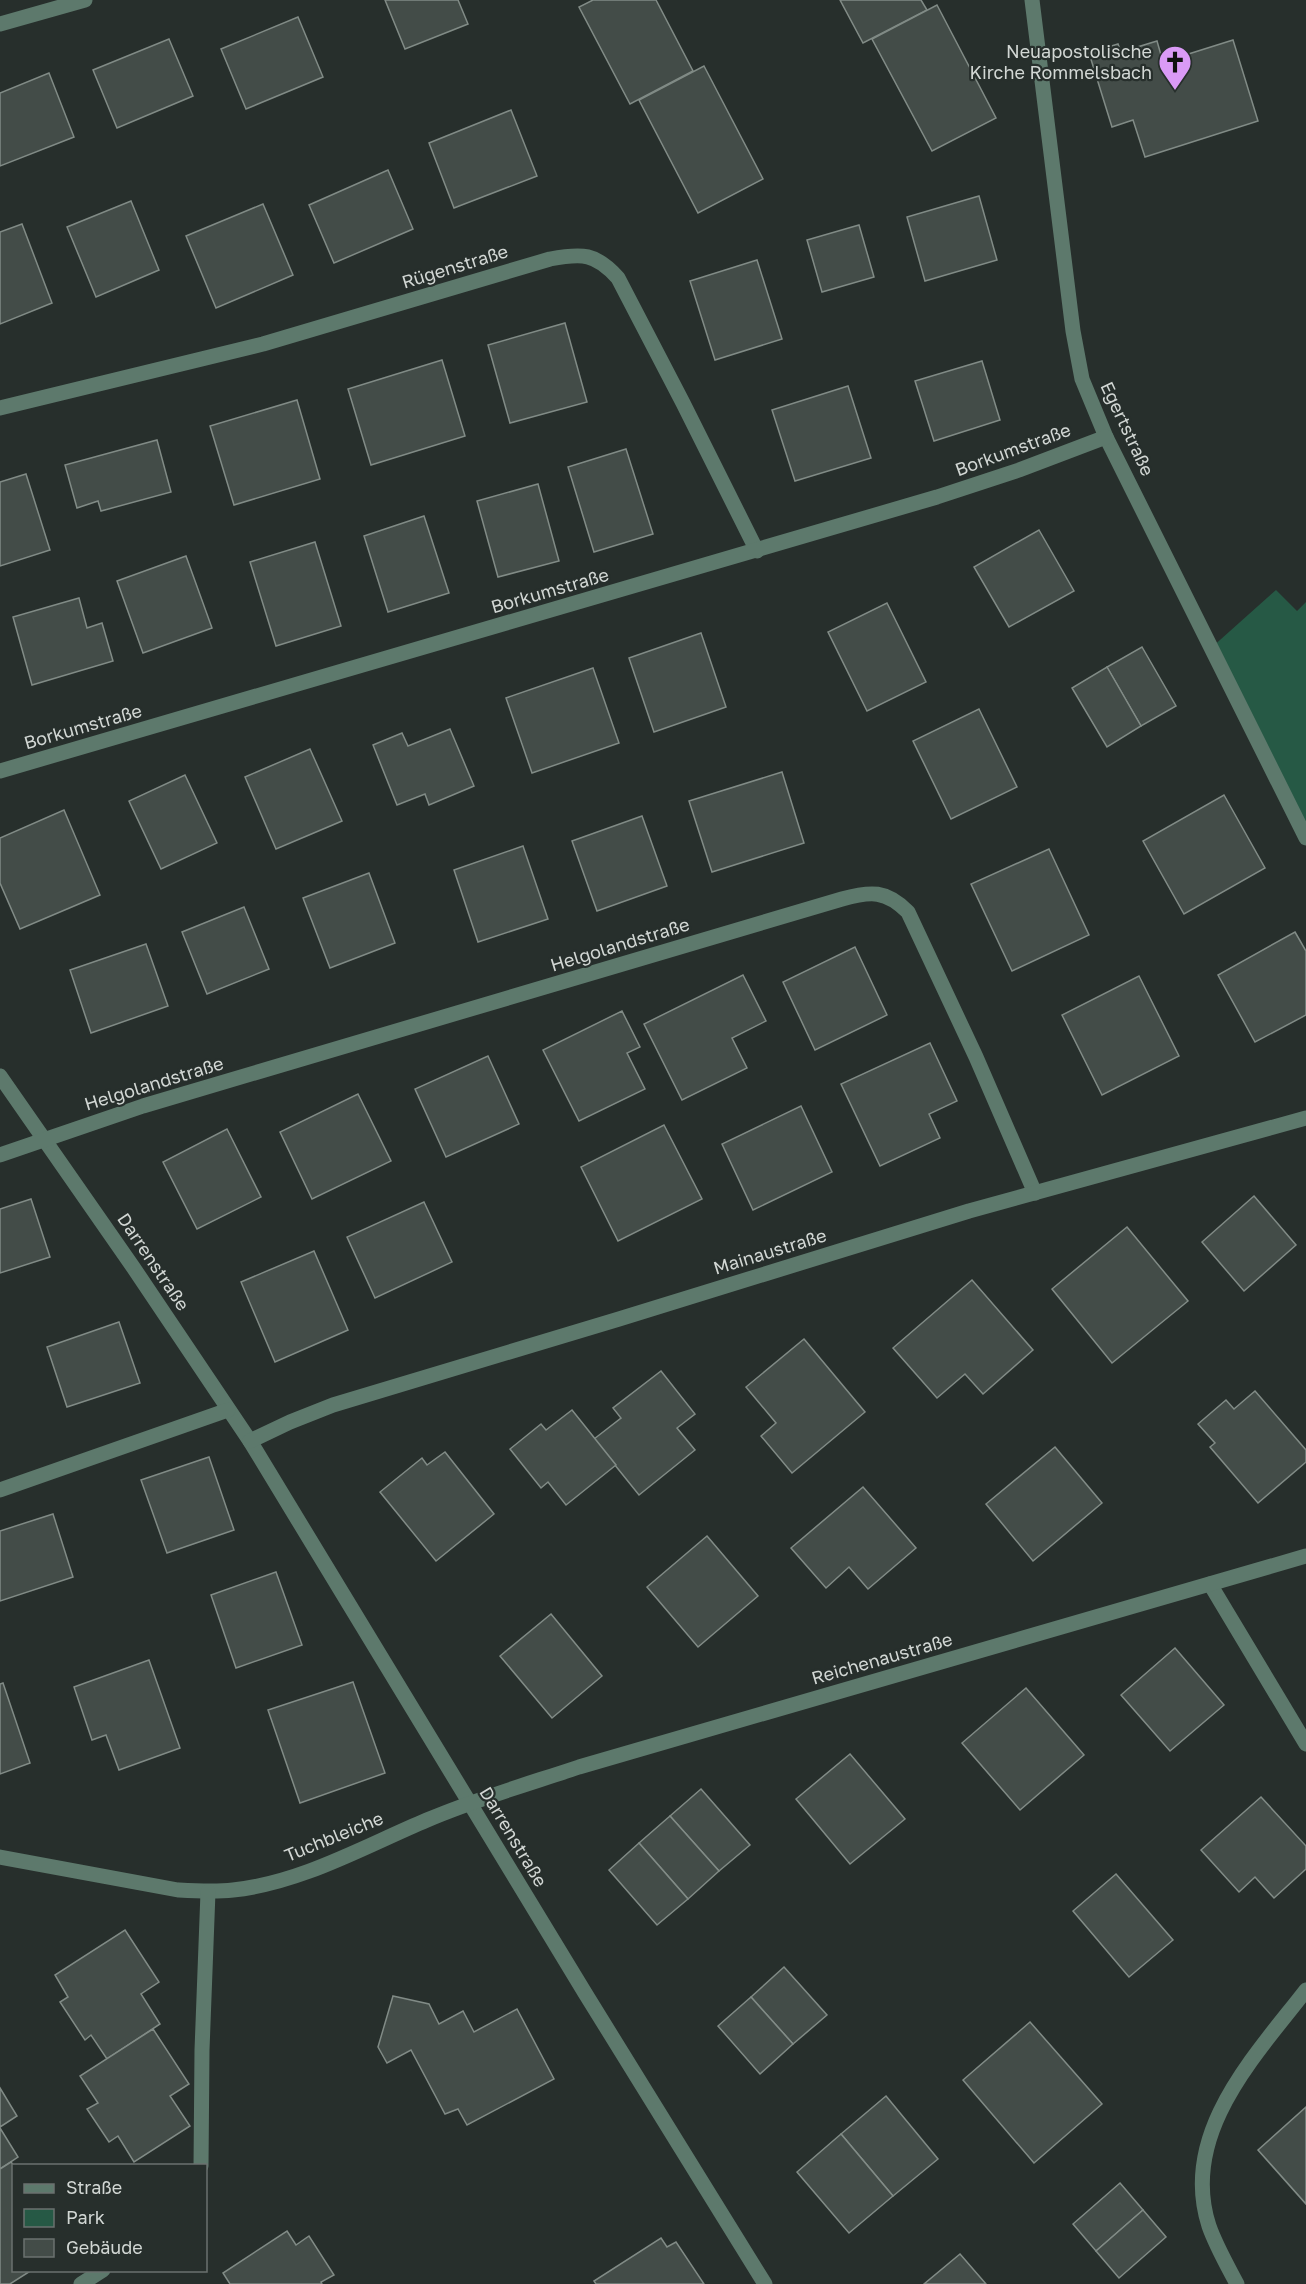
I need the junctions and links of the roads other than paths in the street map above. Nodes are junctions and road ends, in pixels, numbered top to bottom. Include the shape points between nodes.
1 (85, 0) edge
2 (1032, 0) edge
3 (0, 24) edge
4 (0, 408) edge
5 (1106, 436) junction
6 (757, 551) junction
7 (0, 771) edge
8 (1306, 838) edge
9 (0, 1076) edge
10 (1306, 1118) edge
11 (44, 1139) junction
12 (0, 1155) edge
13 (1035, 1193) junction
14 (228, 1410) junction
15 (250, 1441) junction
16 (0, 1490) edge
17 (1306, 1556) edge
18 (1210, 1584) junction
19 (1306, 1744) edge
20 (470, 1803) junction
21 (0, 1857) edge
22 (208, 1892) junction
23 (1306, 1990) edge
24 (201, 2164) edge
25 (101, 2272) edge
26 (81, 2284) edge
27 (765, 2284) edge
28 (1236, 2284) edge

1 - 3 street
2 - 5 street, Egertstraße via 1072,331 1083,379
4 - 6 street, Rügenstraße via 253,347 550,259 586,255 597,259 618,278
5 - 6 street, Borkumstraße via 988,480
5 - 8 street, Egertstraße
6 - 7 street, Borkumstraße
9 - 11 street, Darrenstraße
10 - 13 street, Mainaustraße
11 - 12 street
11 - 13 street, Helgolandstraße via 842,899 874,893 896,901 908,912
11 - 14 street, Darrenstraße
13 - 15 street, Mainaustraße via 333,1405
14 - 15 street, Darrenstraße
14 - 16 street
15 - 20 street, Darrenstraße
17 - 18 street, Reichenaustraße
18 - 19 street
18 - 20 street, Reichenaustraße via 600,1761
20 - 22 street, Tuchbleiche via 295,1875 235,1890
20 - 27 street, Darrenstraße
21 - 22 street, Tuchbleiche via 178,1890
22 - 24 street
23 - 28 street via 1246,2068 1212,2130 1206,2151 1203,2198 1209,2226
25 - 26 street

